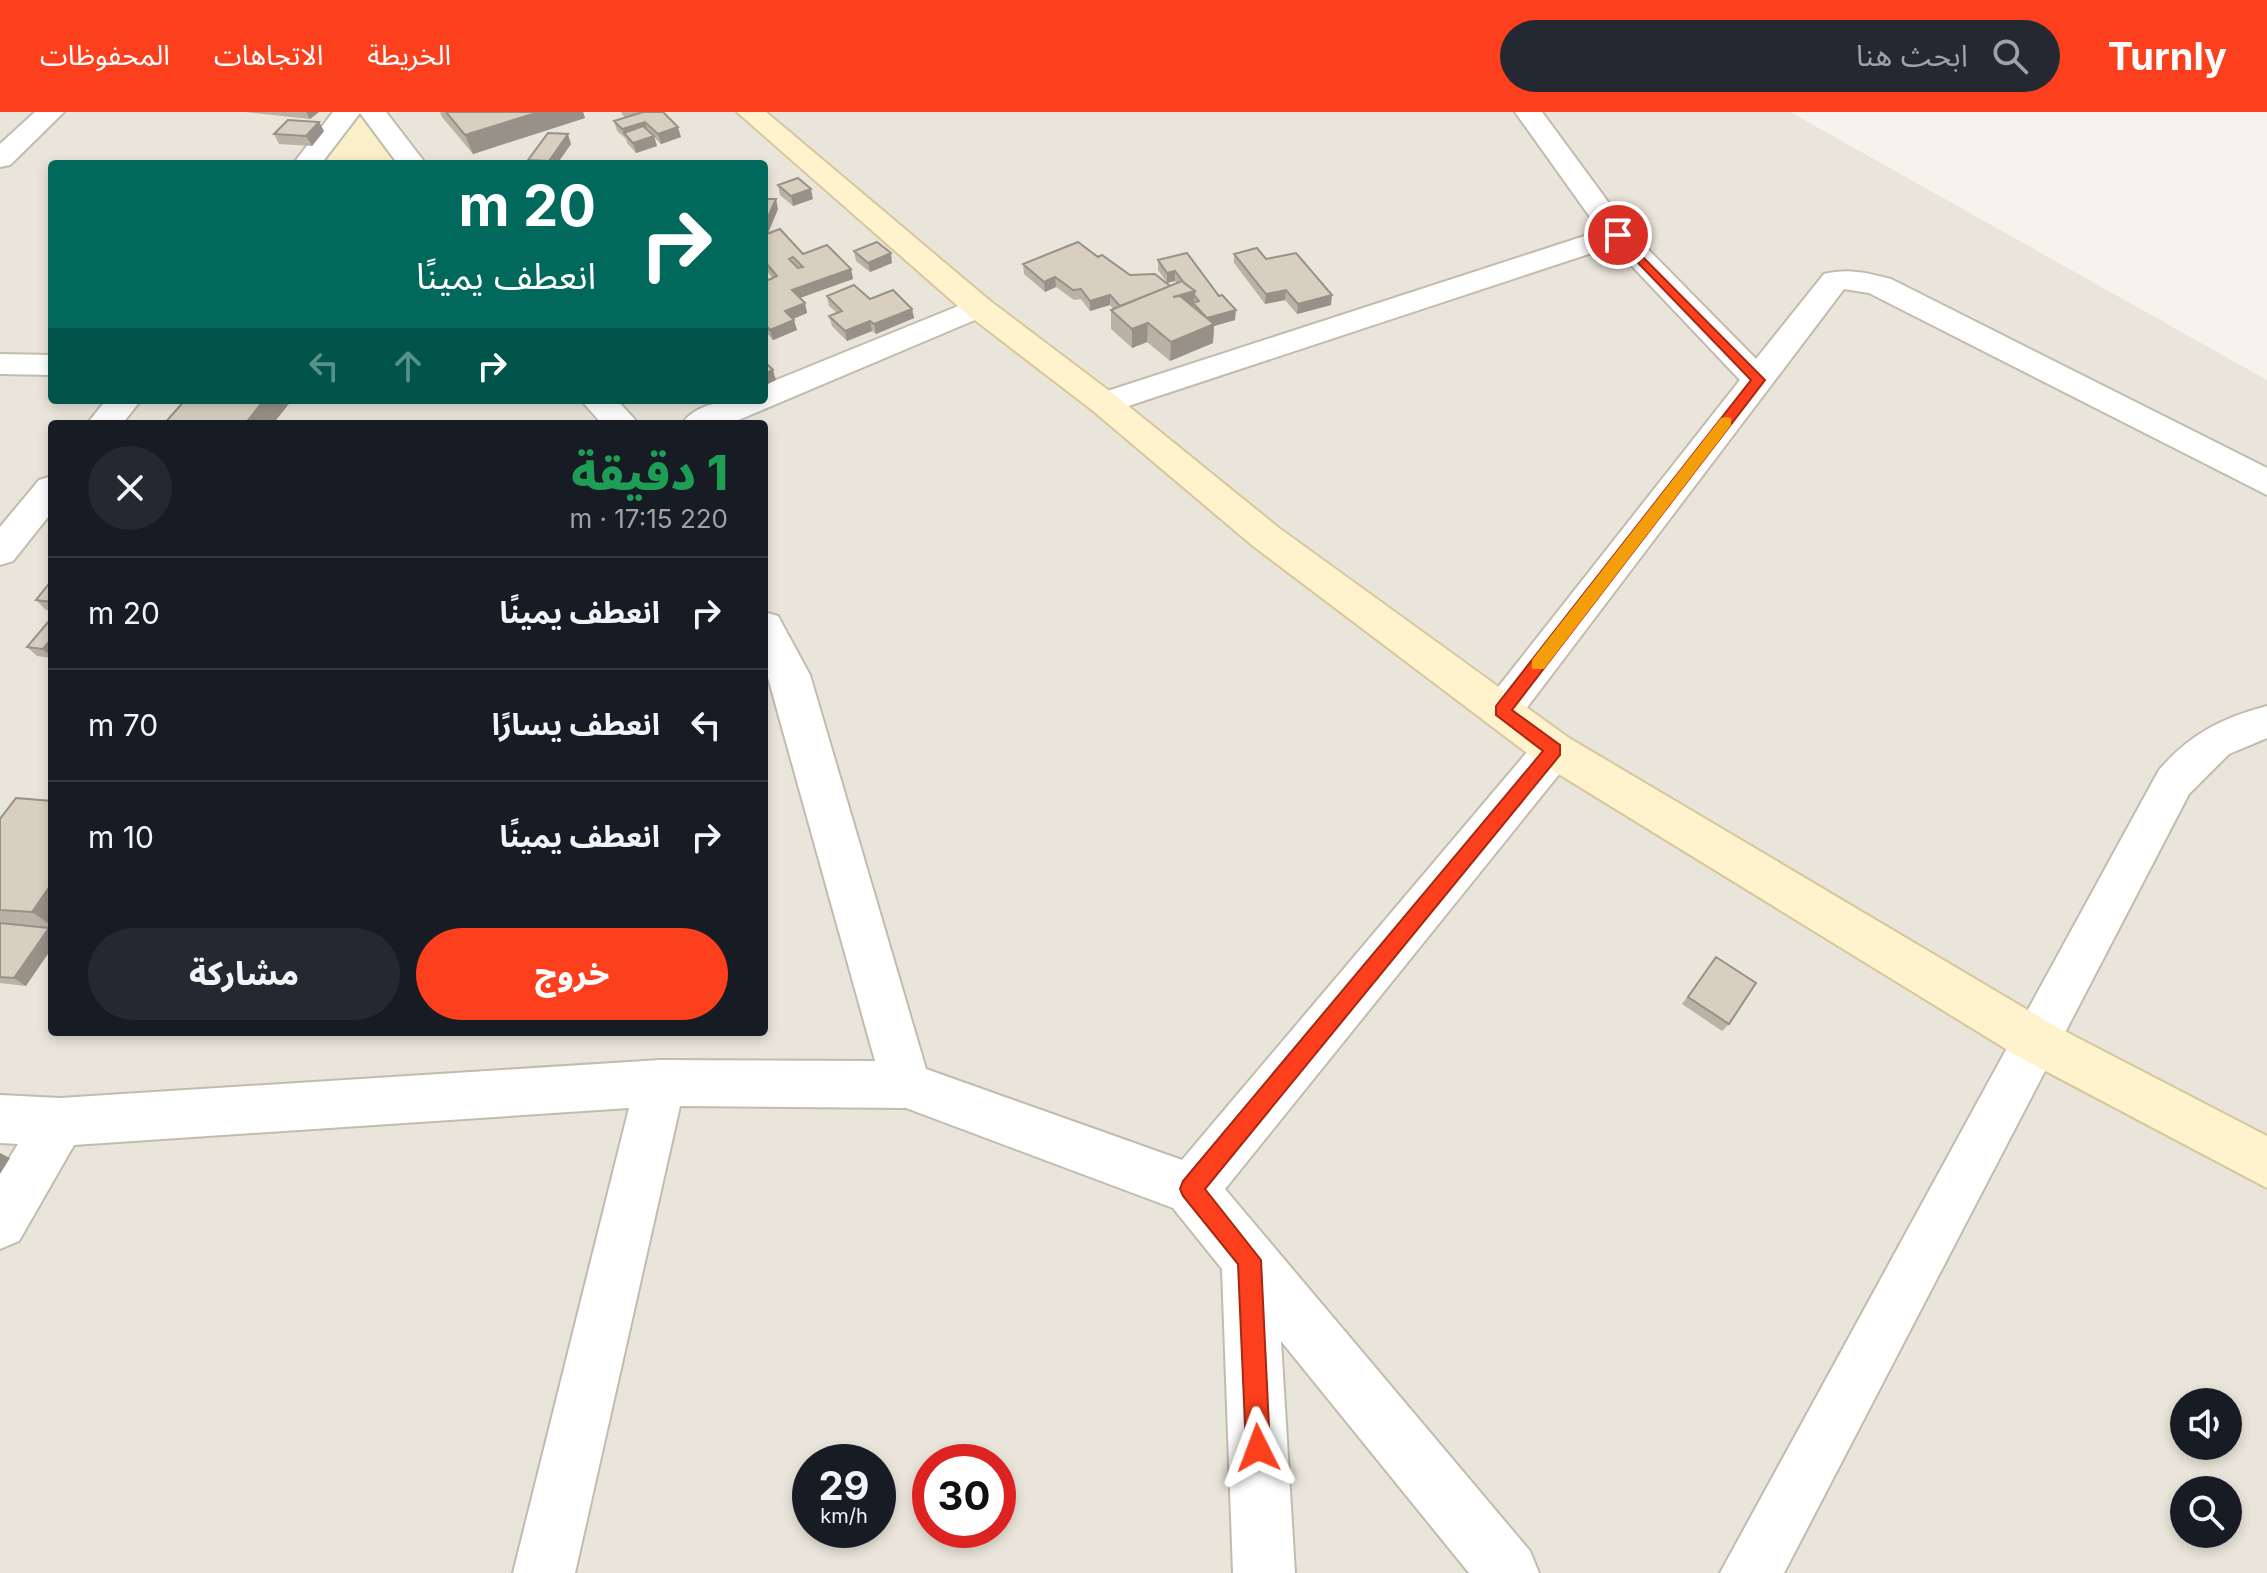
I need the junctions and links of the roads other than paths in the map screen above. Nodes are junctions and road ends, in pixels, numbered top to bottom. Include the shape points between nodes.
1 (51, 112) edge
2 (347, 112) edge
3 (372, 112) edge
4 (750, 112) edge
5 (1528, 112) edge
6 (0, 159) edge
7 (310, 160) edge
8 (409, 160) edge
9 (1618, 235) junction
10 (978, 307) junction
11 (0, 364) edge
12 (48, 365) edge
13 (1758, 380) junction
14 (768, 395) edge
15 (1104, 403) junction
16 (121, 404) edge
17 (602, 404) edge
18 (746, 404) edge
19 (107, 420) edge
20 (618, 420) edge
21 (708, 420) edge
22 (2267, 483) edge
23 (48, 493) edge
24 (0, 552) edge
25 (768, 634) edge
26 (1502, 711) junction
27 (2267, 722) edge
28 (1554, 750) junction
29 (2036, 1041) junction
30 (660, 1083) junction
31 (906, 1085) junction
32 (0, 1119) edge
33 (60, 1122) junction
34 (2267, 1163) edge
35 (1191, 1189) junction
36 (0, 1222) edge
37 (1249, 1260) junction
38 (544, 1573) edge
39 (1264, 1573) edge
40 (1508, 1573) edge
41 (1751, 1573) edge

1 - 6 street
2 - 7 street
3 - 8 street
4 - 10 street
5 - 9 street
9 - 13 street
9 - 15 street
10 - 14 street
10 - 15 street
11 - 12 street
13 - 22 street via 1835,280 1856,279 1880,286
13 - 26 street
15 - 26 street via 1266,537
16 - 19 street
17 - 20 street
18 - 21 street
23 - 24 street
25 - 31 street via 790,675
26 - 28 street
27 - 29 street via 2233,730 2200,750 2174,782
28 - 29 street
28 - 35 street
29 - 34 street
29 - 41 street
30 - 31 street
30 - 33 street
30 - 38 street
31 - 35 street
32 - 33 street
33 - 36 street
35 - 37 street
37 - 39 street
37 - 40 street

